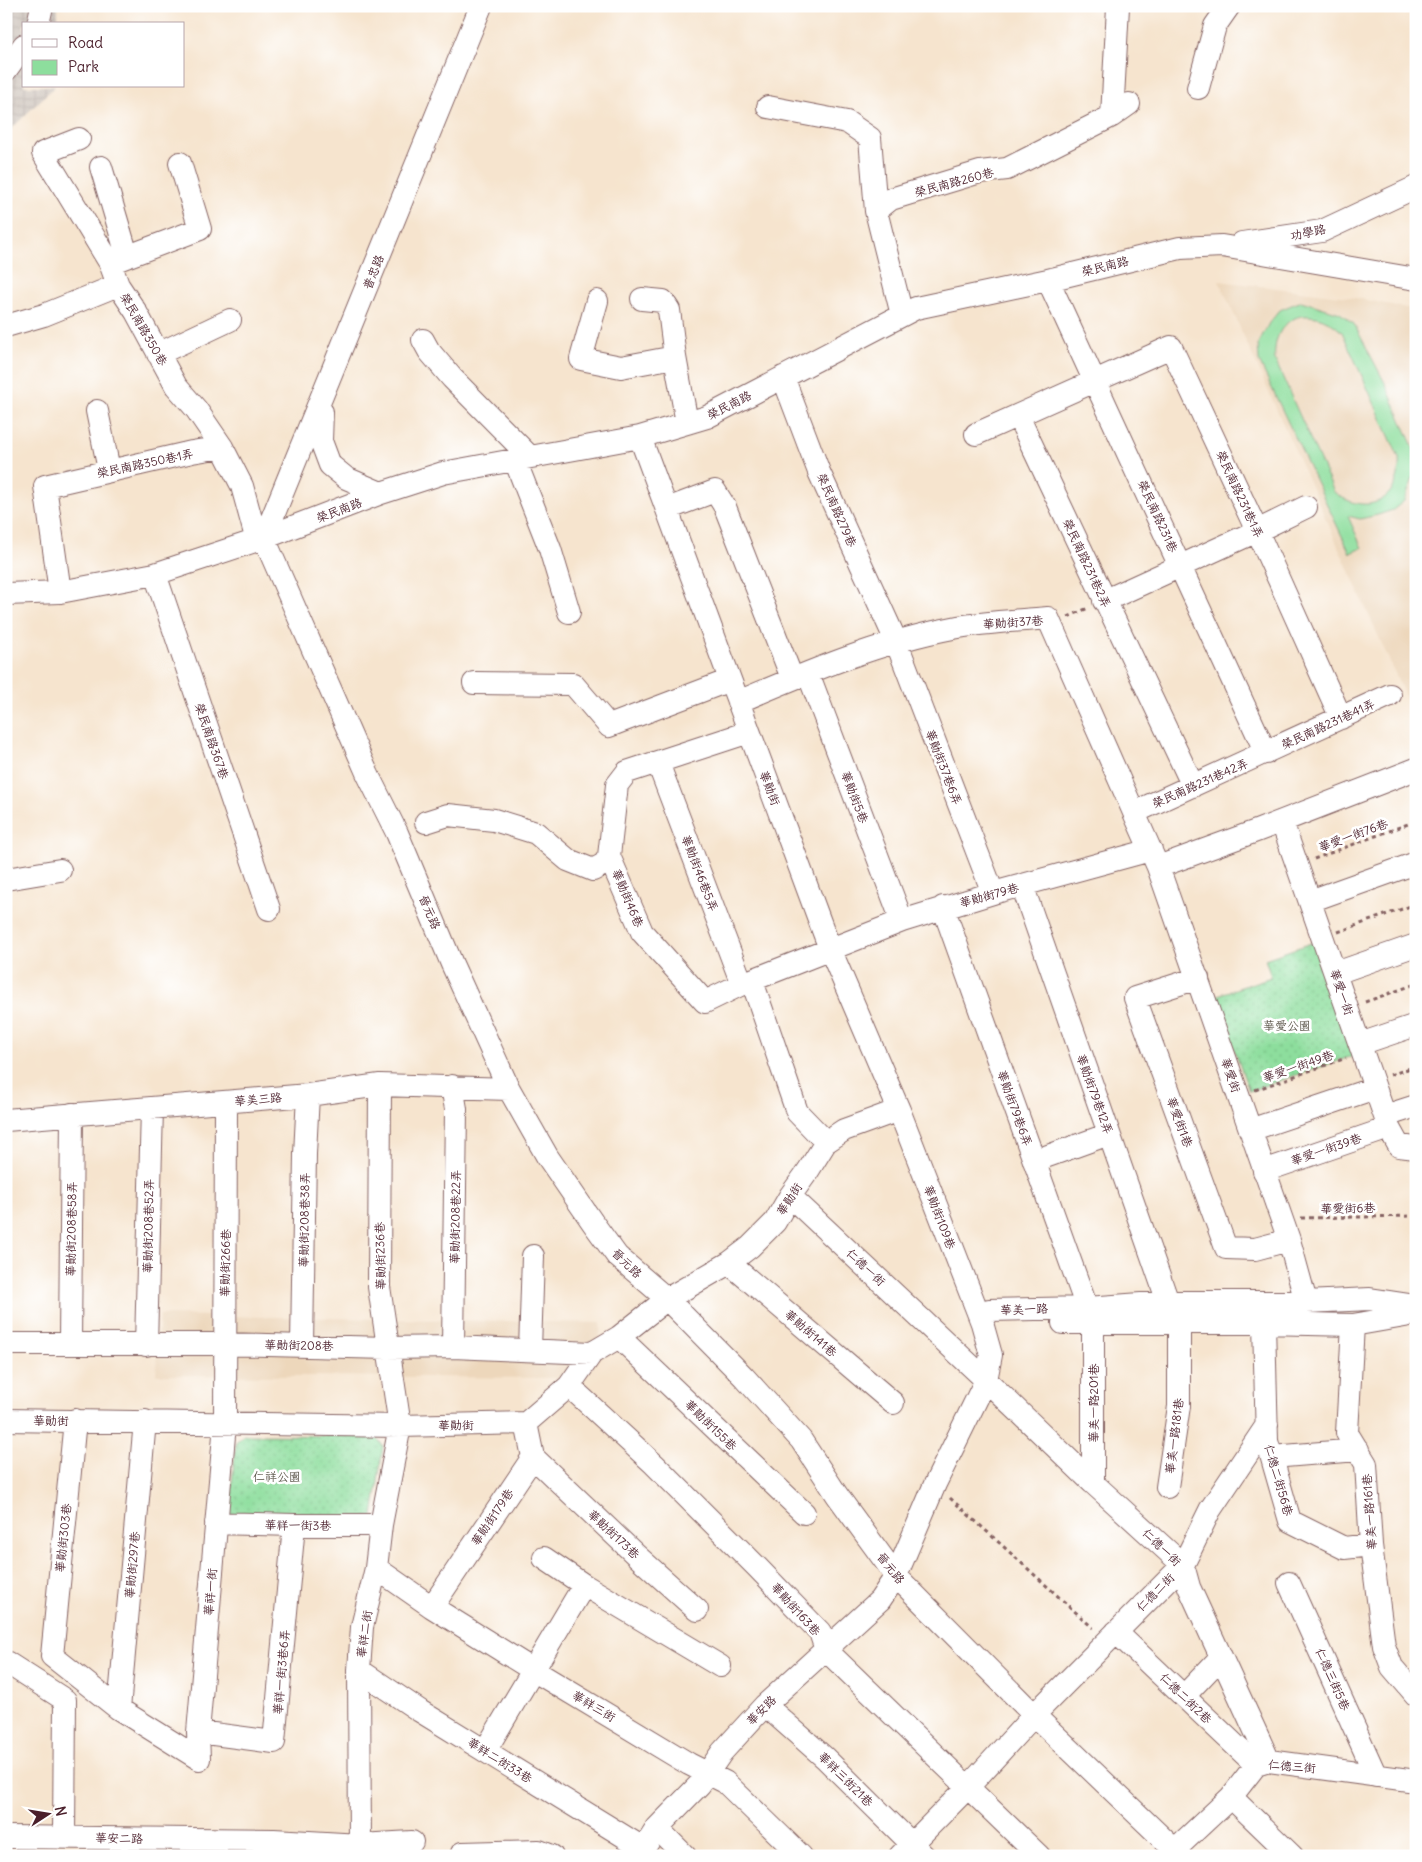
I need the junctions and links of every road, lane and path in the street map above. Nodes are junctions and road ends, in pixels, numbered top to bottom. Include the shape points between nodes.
1 (42, 6) edge
2 (481, 6) edge
3 (1229, 6) edge
4 (1118, 7) edge
5 (38, 22) edge
6 (22, 48) edge
7 (6, 70) edge
8 (1198, 88) dead end
9 (768, 107) dead end
10 (79, 139) dead end
11 (180, 163) dead end
12 (101, 167) dead end
13 (1416, 187) edge
14 (876, 211) junction
15 (1222, 246) junction
16 (119, 259) junction
17 (1416, 279) edge
18 (1048, 280) junction
19 (118, 285) junction
20 (642, 299) dead end
21 (597, 301) dead end
22 (902, 315) junction
23 (230, 320) dead end
24 (6, 326) edge
25 (422, 340) dead end
26 (158, 354) junction
27 (675, 357) junction
28 (783, 377) junction
29 (1094, 381) junction
30 (324, 394) junction
31 (96, 411) dead end
32 (1018, 416) junction
33 (687, 423) junction
34 (976, 434) dead end
35 (640, 437) junction
36 (222, 447) junction
37 (523, 458) junction
38 (109, 470) junction
39 (381, 493) junction
40 (1306, 507) dead end
41 (667, 509) junction
42 (1257, 531) junction
43 (261, 539) junction
44 (1181, 566) junction
45 (155, 574) junction
46 (60, 592) junction
47 (6, 594) edge
48 (1104, 601) junction
49 (569, 612) dead end
50 (1051, 624) junction
51 (896, 641) junction
52 (800, 676) junction
53 (730, 680) junction
54 (474, 683) dead end
55 (1390, 695) dead end
56 (738, 702) junction
57 (1341, 718) junction
58 (749, 732) junction
59 (1266, 753) junction
60 (658, 763) junction
61 (1416, 769) edge
62 (1193, 786) junction
63 (1135, 812) junction
64 (1416, 821) edge
65 (426, 822) dead end
66 (1282, 822) junction
67 (609, 856) junction
68 (1154, 858) junction
69 (1416, 863) edge
70 (1297, 865) junction
71 (60, 870) dead end
72 (6, 879) edge
73 (1022, 885) junction
74 (993, 893) junction
75 (1310, 901) junction
76 (1416, 904) edge
77 (944, 907) junction
78 (269, 909) dead end
79 (902, 921) junction
80 (1323, 937) junction
81 (1416, 945) edge
82 (830, 949) junction
83 (1336, 973) junction
84 (1198, 978) junction
85 (747, 982) junction
86 (1416, 984) edge
87 (1348, 1008) junction
88 (1416, 1025) edge
89 (1362, 1048) junction
90 (1416, 1066) edge
91 (380, 1085) junction
92 (1374, 1085) junction
93 (452, 1086) junction
94 (509, 1089) junction
95 (308, 1095) junction
96 (1238, 1096) junction
97 (226, 1102) junction
98 (1416, 1106) edge
99 (152, 1108) junction
100 (899, 1110) junction
101 (72, 1114) junction
102 (7, 1118) edge
103 (1387, 1122) junction
104 (1250, 1130) junction
105 (1109, 1134) junction
106 (826, 1142) junction
107 (1416, 1148) edge
108 (1034, 1161) junction
109 (1264, 1171) junction
110 (790, 1196) junction
111 (1416, 1216) edge
112 (1280, 1218) junction
113 (1289, 1240) junction
114 (533, 1256) dead end
115 (729, 1263) junction
116 (667, 1299) junction
117 (1168, 1302) junction
118 (1306, 1302) junction
119 (1416, 1306) edge
120 (1416, 1314) edge
121 (1090, 1316) junction
122 (1264, 1322) junction
123 (982, 1323) junction
124 (1179, 1324) junction
125 (1353, 1325) junction
126 (619, 1337) junction
127 (6, 1344) edge
128 (70, 1344) junction
129 (224, 1344) junction
130 (146, 1345) junction
131 (302, 1345) junction
132 (453, 1347) junction
133 (388, 1348) junction
134 (530, 1350) junction
135 (592, 1353) junction
136 (986, 1380) junction
137 (569, 1386) junction
138 (893, 1403) dead end
139 (6, 1420) edge
140 (75, 1420) junction
141 (145, 1421) junction
142 (526, 1423) junction
143 (225, 1424) junction
144 (1267, 1425) junction
145 (400, 1426) junction
146 (1358, 1450) junction
147 (533, 1457) junction
148 (1272, 1457) junction
149 (1093, 1483) junction
150 (935, 1484) junction
151 (1167, 1488) dead end
152 (804, 1513) dead end
153 (216, 1523) junction
154 (294, 1525) junction
155 (381, 1525) junction
156 (1371, 1545) junction
157 (544, 1558) dead end
158 (1183, 1565) junction
159 (376, 1568) junction
160 (896, 1576) junction
161 (1289, 1583) dead end
162 (584, 1585) junction
163 (432, 1607) junction
164 (697, 1610) dead end
165 (1112, 1637) junction
166 (826, 1650) junction
167 (1221, 1657) junction
168 (6, 1662) edge
169 (720, 1666) dead end
170 (359, 1670) junction
171 (533, 1670) junction
172 (1416, 1694) edge
173 (1184, 1696) junction
174 (765, 1705) junction
175 (119, 1709) junction
176 (1034, 1715) junction
177 (198, 1732) junction
178 (485, 1751) junction
179 (1263, 1763) junction
180 (707, 1773) junction
181 (1376, 1776) junction
182 (1416, 1781) edge
183 (968, 1786) junction
184 (1231, 1797) junction
185 (657, 1828) junction
186 (6, 1837) edge
187 (64, 1837) junction
188 (412, 1842) dead end
189 (360, 1845) junction
190 (274, 1848) edge
191 (641, 1852) edge
192 (912, 1852) edge
193 (462, 1853) dead end
194 (1174, 1854) edge
195 (552, 1856) edge
196 (685, 1856) edge
197 (802, 1856) edge
198 (1039, 1856) edge
199 (1292, 1856) edge

1 - 5 street
2 - 30 street, 普忠路
3 - 8 street via 1215,26
4 - 14 street, 榮民南路260巷 via 1121,110 1007,169 980,172 891,199
6 - 7 street
9 - 14 street via 847,122 870,138
10 - 16 street, 榮民南路350巷 via 44,153
11 - 16 street via 200,229
12 - 16 street
13 - 15 street, 功學路 via 1322,231
14 - 22 street
15 - 17 street, 榮民南路
15 - 18 street, 榮民南路 via 1180,248
16 - 19 street, 榮民南路350巷
18 - 22 street, 榮民南路 via 916,308
18 - 29 street, 榮民南路231巷
19 - 24 street via 44,315
19 - 26 street, 榮民南路350巷
20 - 27 street via 663,301 669,310
21 - 27 street via 581,359 621,367
22 - 28 street, 榮民南路
23 - 26 street
25 - 37 street
26 - 36 street, 榮民南路350巷 via 176,386
27 - 33 street
28 - 33 street, 榮民南路 via 707,417
28 - 51 street, 榮民南路279巷 via 819,472
29 - 32 street
29 - 42 street, 榮民南路231巷1弄 via 1171,347
29 - 44 street, 榮民南路231巷
30 - 39 street via 321,441 330,465 346,478
30 - 43 street, 普忠路
31 - 38 street
32 - 34 street
32 - 48 street, 榮民南路231巷2弄
33 - 35 street, 榮民南路
35 - 37 street, 榮民南路
35 - 41 street, 華勛街
36 - 38 street, 榮民南路350巷1弄
36 - 43 street, 榮民南路350巷 via 242,486
37 - 39 street, 榮民南路 via 443,473
37 - 49 street
38 - 46 street, 榮民南路350巷1弄 via 45,486
39 - 43 street, 榮民南路
40 - 42 street
41 - 52 street, 華勛街5巷 via 715,491 726,507
41 - 53 street, 華勛街
42 - 44 street
42 - 57 street, 榮民南路231巷1弄
43 - 45 street, 榮民南路
43 - 94 street, 晉元路 via 397,833
44 - 48 street
44 - 59 street, 榮民南路231巷
45 - 46 street, 榮民南路
45 - 78 street, 榮民南路367巷
46 - 47 street, 榮民南路
48 - 50 path
48 - 62 street, 榮民南路231巷2弄
50 - 51 street, 華勛街37巷 via 1048,618 955,627
50 - 63 street, 華勛街37巷
51 - 52 street, 華勛街37巷
51 - 74 street, 華勛街37巷6弄
52 - 56 street, 華勛街37巷
52 - 79 street, 華勛街5巷
53 - 54 street via 609,726 573,684
53 - 56 street, 華勛街
55 - 57 street, 榮民南路231巷41弄
56 - 58 street, 華勛街
57 - 59 street, 榮民南路231巷41弄
58 - 60 street, 華勛街46巷
58 - 82 street, 華勛街
59 - 62 street, 榮民南路231巷42弄
60 - 67 street, 華勛街46巷 via 627,772 617,785
60 - 85 street, 華勛街46巷5弄
61 - 66 street
62 - 63 street, 榮民南路231巷42弄
63 - 68 street, 華勛街37巷
64 - 70 path, 華愛一街76巷
65 - 67 street via 448,815 494,820 536,833 568,860 593,870 604,864
66 - 68 street
66 - 70 street, 華愛一街
67 - 85 street, 華勛街46巷 via 642,932 705,1002
68 - 73 street, 華勛街79巷
68 - 84 street, 華愛街
69 - 75 street
70 - 75 street, 華愛一街
71 - 72 street
73 - 74 street, 華勛街79巷
73 - 105 street, 華勛街79巷12弄
74 - 77 street, 華勛街79巷
75 - 80 street, 華愛一街
76 - 80 path
77 - 79 street, 華勛街79巷
77 - 108 street, 華勛街79巷6弄
79 - 82 street, 華勛街79巷
80 - 83 street, 華愛一街
81 - 83 street
82 - 85 street, 華勛街79巷
82 - 100 street, 華勛街
83 - 87 street, 華愛一街
84 - 96 street, 華愛街
84 - 113 street, 華愛街1巷 via 1135,998 1226,1248 1255,1249
85 - 106 street, 華勛街46巷5弄 via 797,1112
86 - 87 path
87 - 89 street, 華愛一街
88 - 89 street
89 - 92 street, 華愛一街
89 - 96 path, 華愛一街49巷
90 - 92 path
91 - 93 street, 華美三路
91 - 95 street, 華美三路
91 - 133 street, 華勛街236巷 via 379,1287
92 - 103 street, 華愛一街
92 - 104 street
93 - 94 street, 華美三路
93 - 132 street, 華勛街208巷22弄 via 456,1109
94 - 116 street, 晉元路 via 547,1156 617,1256
95 - 97 street, 華美三路
95 - 131 street, 華勛街208巷38弄
96 - 104 street, 華愛街
97 - 99 street, 華美三路
97 - 129 street, 華勛街266巷
98 - 103 street, 華愛一街39巷
99 - 101 street, 華美三路
99 - 130 street, 華勛街208巷52弄
100 - 106 street, 華勛街 via 844,1130
100 - 123 street, 華勛街109巷
101 - 102 street, 華美三路
101 - 128 street, 華勛街208巷58弄
103 - 107 street, 華愛一街 via 1399,1146
103 - 109 street, 華愛一街39巷
104 - 109 street, 華愛街
105 - 108 street
105 - 117 street, 華勛街79巷12弄
106 - 110 street, 華勛街
108 - 121 street, 華勛街79巷6弄
109 - 112 street, 華愛街
110 - 115 street, 華勛街 via 775,1222
110 - 136 street, 仁德一街
111 - 112 path, 華愛街6巷
112 - 113 street, 華愛街
113 - 118 street, 華愛街
114 - 134 street
115 - 116 street, 華勛街
115 - 138 street, 華勛街141巷
116 - 126 street, 華勛街
116 - 160 street, 晉元路 via 801,1440
117 - 118 street, 華美一路
117 - 121 street, 華美一路
118 - 119 street, 華美一路 via 1370,1300
120 - 125 street, 華美一路
121 - 123 street, 華美一路 via 989,1310
121 - 124 street, 華美一路
121 - 149 street, 華美一路201巷
122 - 124 street, 華美一路
122 - 125 street, 華美一路
122 - 144 street, 仁德二街56巷
123 - 136 street via 991,1355
124 - 151 street, 華美一路181巷 via 1179,1406
125 - 146 street, 華美一路161巷 via 1347,1433
126 - 135 street, 華勛街
126 - 152 street, 華勛街155巷
127 - 128 street, 華勛街208巷
128 - 130 street, 華勛街208巷
129 - 130 street, 華勛街208巷
129 - 131 street, 華勛街208巷
129 - 143 street, 華勛街266巷
131 - 133 street, 華勛街208巷
132 - 133 street, 華勛街208巷
132 - 134 street, 華勛街208巷
133 - 145 street, 華勛街236巷
134 - 135 street, 華勛街208巷
135 - 137 street, 華勛街
136 - 149 street, 仁德一街
136 - 150 street
137 - 142 street, 華勛街
137 - 166 street, 華勛街163巷 via 654,1464 757,1567 820,1632
139 - 140 street, 華勛街
140 - 141 street, 華勛街
140 - 175 street, 華勛街303巷 via 52,1656
141 - 143 street, 華勛街
141 - 175 street, 華勛街297巷
142 - 145 street, 華勛街
142 - 147 street
143 - 145 street, 華勛街
143 - 153 street, 華祥一街
144 - 148 street, 仁德二街56巷
144 - 158 street, 仁德二街 via 1210,1510
145 - 155 street, 華祥二街
146 - 148 street
146 - 156 street, 華美一路161巷 via 1366,1464
147 - 163 street, 華勛街179巷
147 - 164 street, 華勛街173巷
148 - 156 street, 仁德二街56巷 via 1290,1520 1344,1548
149 - 158 street, 仁德一街
150 - 160 street
150 - 165 path
153 - 154 street, 華祥一街3巷
153 - 177 street, 華祥一街
154 - 155 street, 華祥一街3巷
154 - 177 street, 華祥一街3巷6弄 via 274,1742
155 - 159 street, 華祥二街
156 - 172 street, 華美一路161巷 via 1384,1646 1392,1668
157 - 162 street
158 - 165 street, 仁德二街
158 - 167 street, 仁德一街 via 1189,1587
159 - 163 street, 華祥三街
159 - 170 street, 華祥二街 via 362,1627
160 - 166 street, 華安路 via 880,1600
160 - 176 street, 晉元路
161 - 181 street, 仁德三街5巷
162 - 169 street
162 - 171 street
163 - 171 street, 華祥三街
165 - 173 street, 仁德二街2巷
165 - 176 street, 仁德二街
166 - 174 street, 華安路
166 - 183 street, 華勛街163巷
167 - 173 street
167 - 179 street, 仁德一街
168 - 187 street via 64,1700
170 - 178 street, 華祥二街33巷
170 - 189 street, 華祥二街
171 - 178 street
171 - 180 street, 華祥三街
173 - 179 street, 仁德二街2巷
174 - 180 street, 華安路
174 - 192 street, 華祥三街21巷 via 825,1758
175 - 177 street, 華祥一街 via 199,1759
176 - 183 street, 仁德二街
176 - 194 street, 晉元路
178 - 191 street, 華祥二街33巷
179 - 181 street, 仁德三街
179 - 184 street, 仁德三街
180 - 185 street, 華安路
180 - 197 street, 華祥三街 via 725,1782
181 - 182 street, 仁德三街
183 - 192 street, 仁德二街
183 - 198 street, 華勛街163巷
184 - 194 street, 仁德三街
184 - 199 street
185 - 191 street, 華安路
185 - 196 street
186 - 187 street, 華安二路
187 - 190 street, 華安二路
188 - 189 street, 華安二路
189 - 190 street, 華安二路
193 - 195 street via 539,1851

